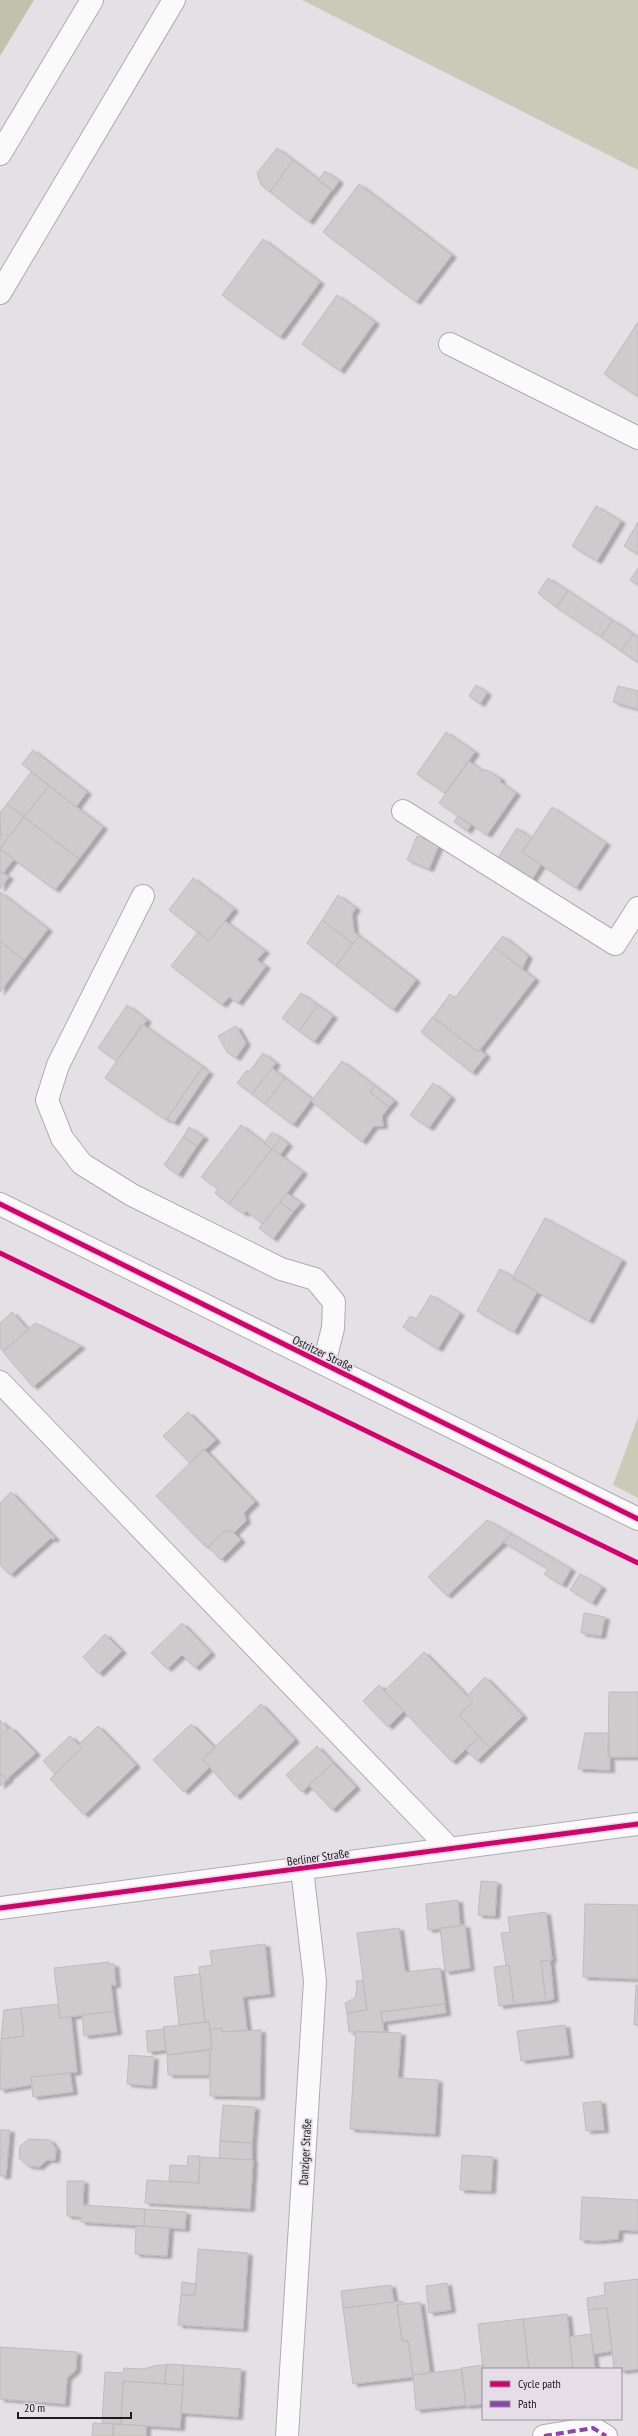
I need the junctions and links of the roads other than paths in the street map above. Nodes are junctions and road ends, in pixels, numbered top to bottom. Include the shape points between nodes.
1 (92, 0) edge
2 (174, 0) edge
3 (0, 154) edge
4 (0, 293) edge
5 (450, 344) dead end
6 (638, 438) edge
7 (403, 811) dead end
8 (143, 896) dead end
9 (638, 908) edge
10 (0, 1204) edge
11 (324, 1364) junction
12 (0, 1382) edge
13 (638, 1519) edge
14 (638, 1824) edge
15 (450, 1849) junction
16 (302, 1869) junction
17 (0, 1908) edge
18 (287, 2436) edge
19 (544, 2436) edge
20 (606, 2436) edge

1 - 3 main road
2 - 4 main road
5 - 6 main road
7 - 9 main road via 615,944
8 - 11 main road via 58,1064 47,1100 62,1138 82,1164 132,1195 281,1269 315,1279 334,1302 333,1328
10 - 11 main road, Ostritzer Straße
11 - 13 main road, Ostritzer Straße
12 - 15 main road
14 - 15 main road, Berliner Straße
15 - 16 main road, Berliner Straße
16 - 17 main road, Berliner Straße
16 - 18 main road, Danziger Straße via 315,1981
19 - 20 main road via 593,2428

